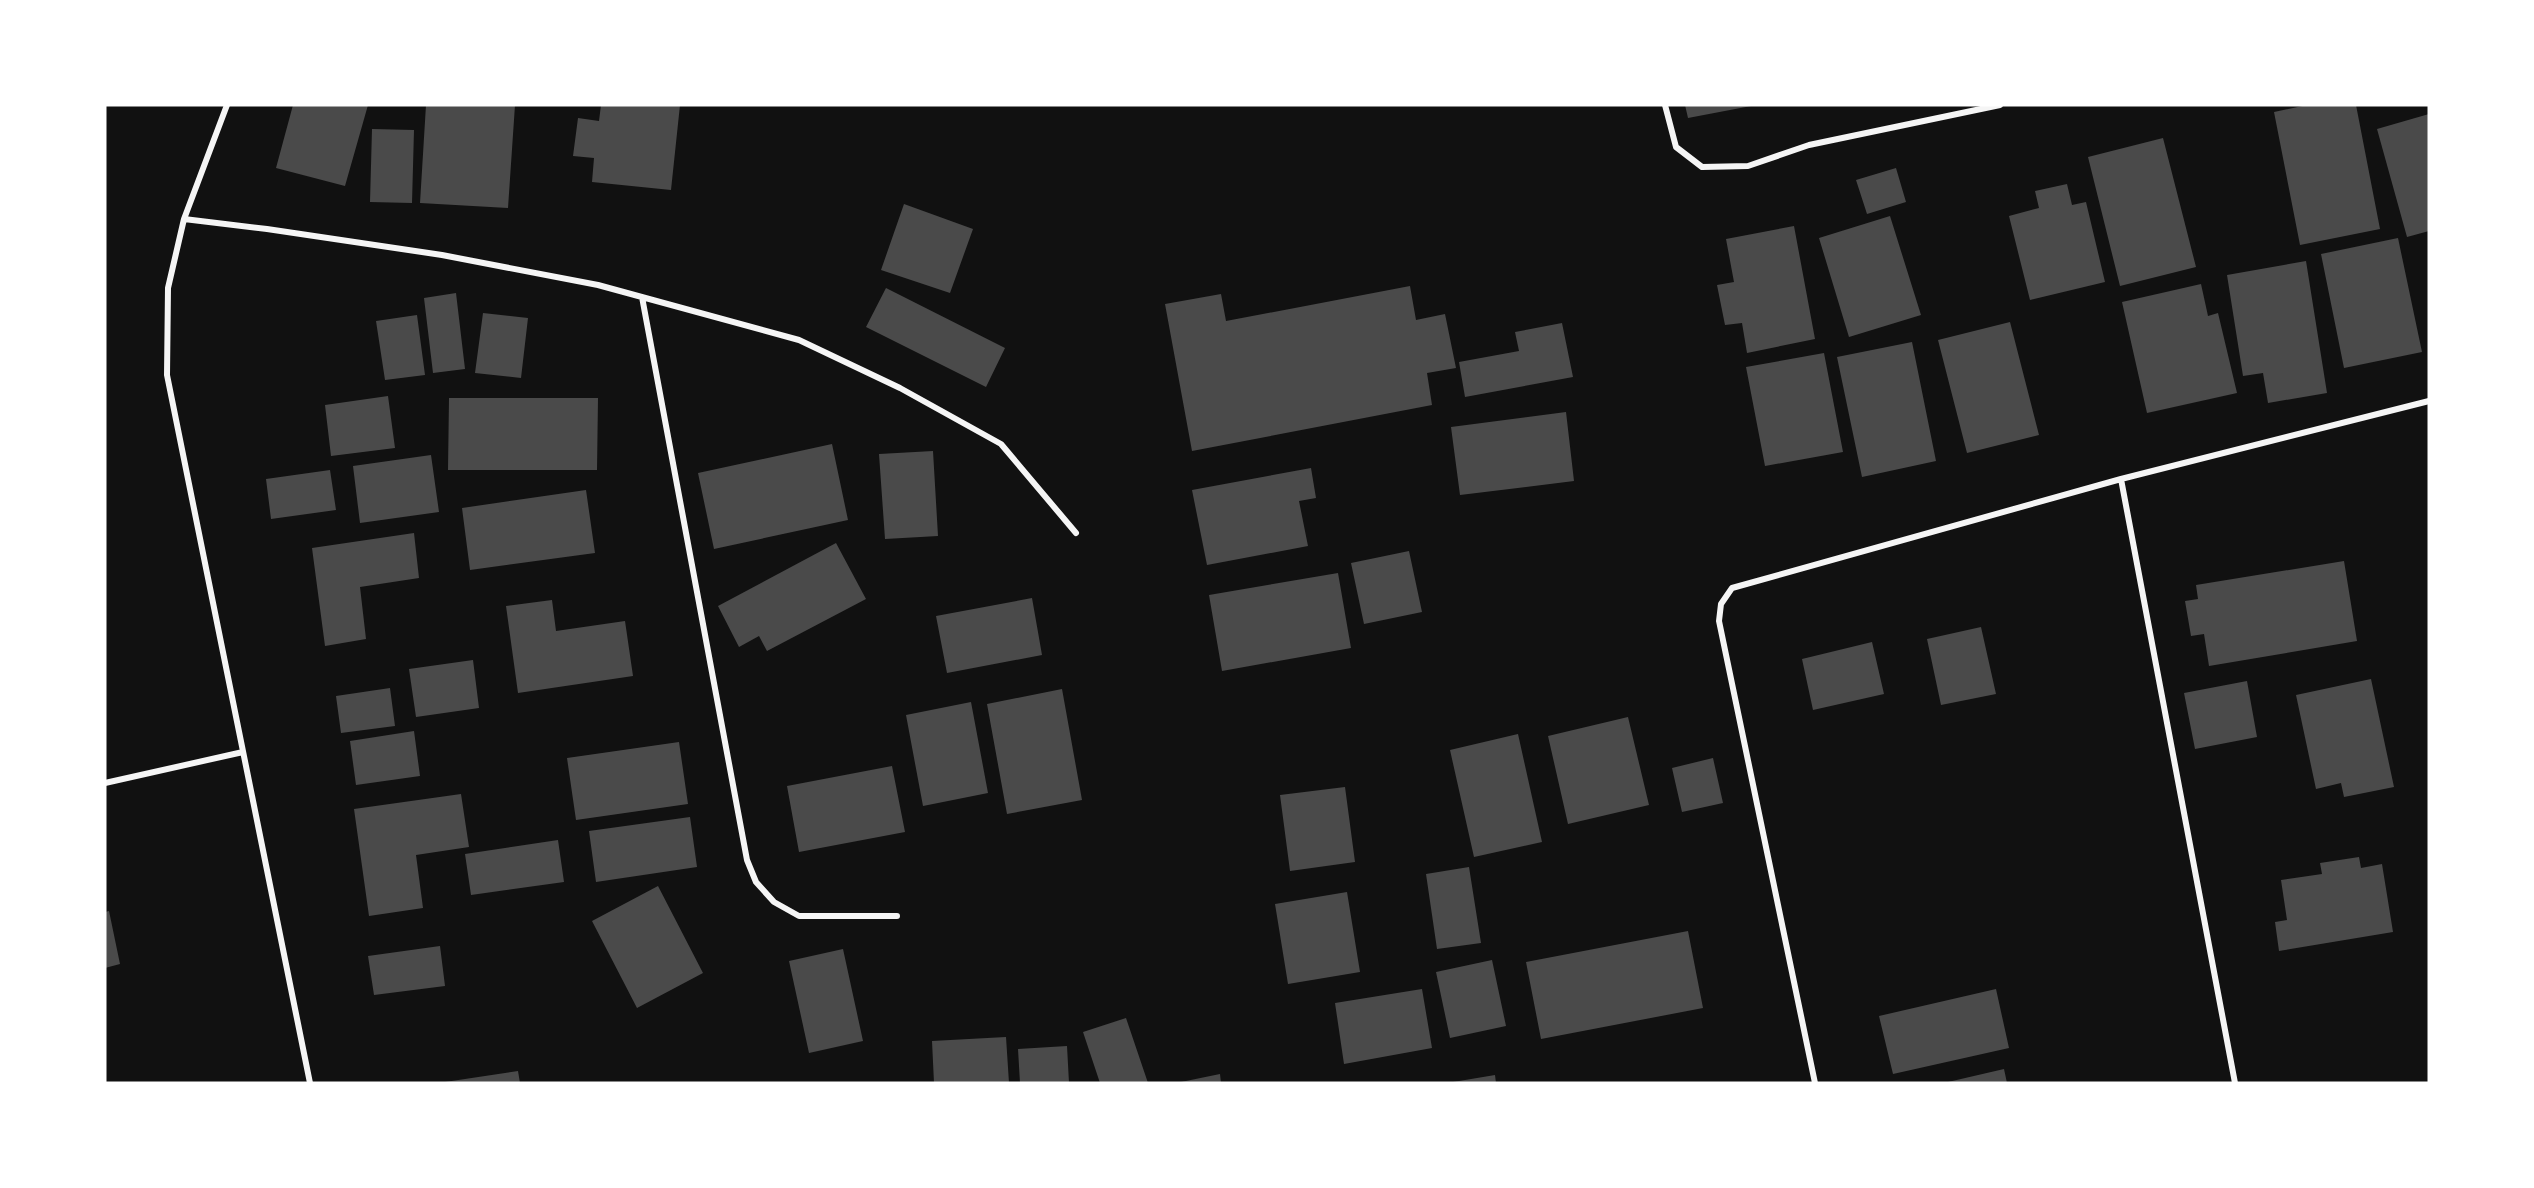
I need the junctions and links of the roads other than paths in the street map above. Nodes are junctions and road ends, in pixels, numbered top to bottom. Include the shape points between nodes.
1 (227, 105) edge
2 (1665, 105) edge
3 (2000, 105) edge
4 (184, 219) junction
5 (642, 297) junction
6 (2429, 401) edge
7 (2121, 479) junction
8 (1076, 533) dead end
9 (243, 752) junction
10 (105, 783) edge
11 (897, 916) dead end
12 (310, 1083) edge
13 (1815, 1083) edge
14 (2235, 1083) edge

1 - 4 street
2 - 3 street via 1676,147 1702,167 1748,166 1809,145
4 - 5 street via 442,255
4 - 9 street via 168,288 167,375
5 - 8 street via 799,340 900,388 1001,444
5 - 11 street via 747,860 756,882 774,902 799,916
6 - 7 street
7 - 13 street via 1732,588 1721,604 1719,621
7 - 14 street
9 - 10 street
9 - 12 street

